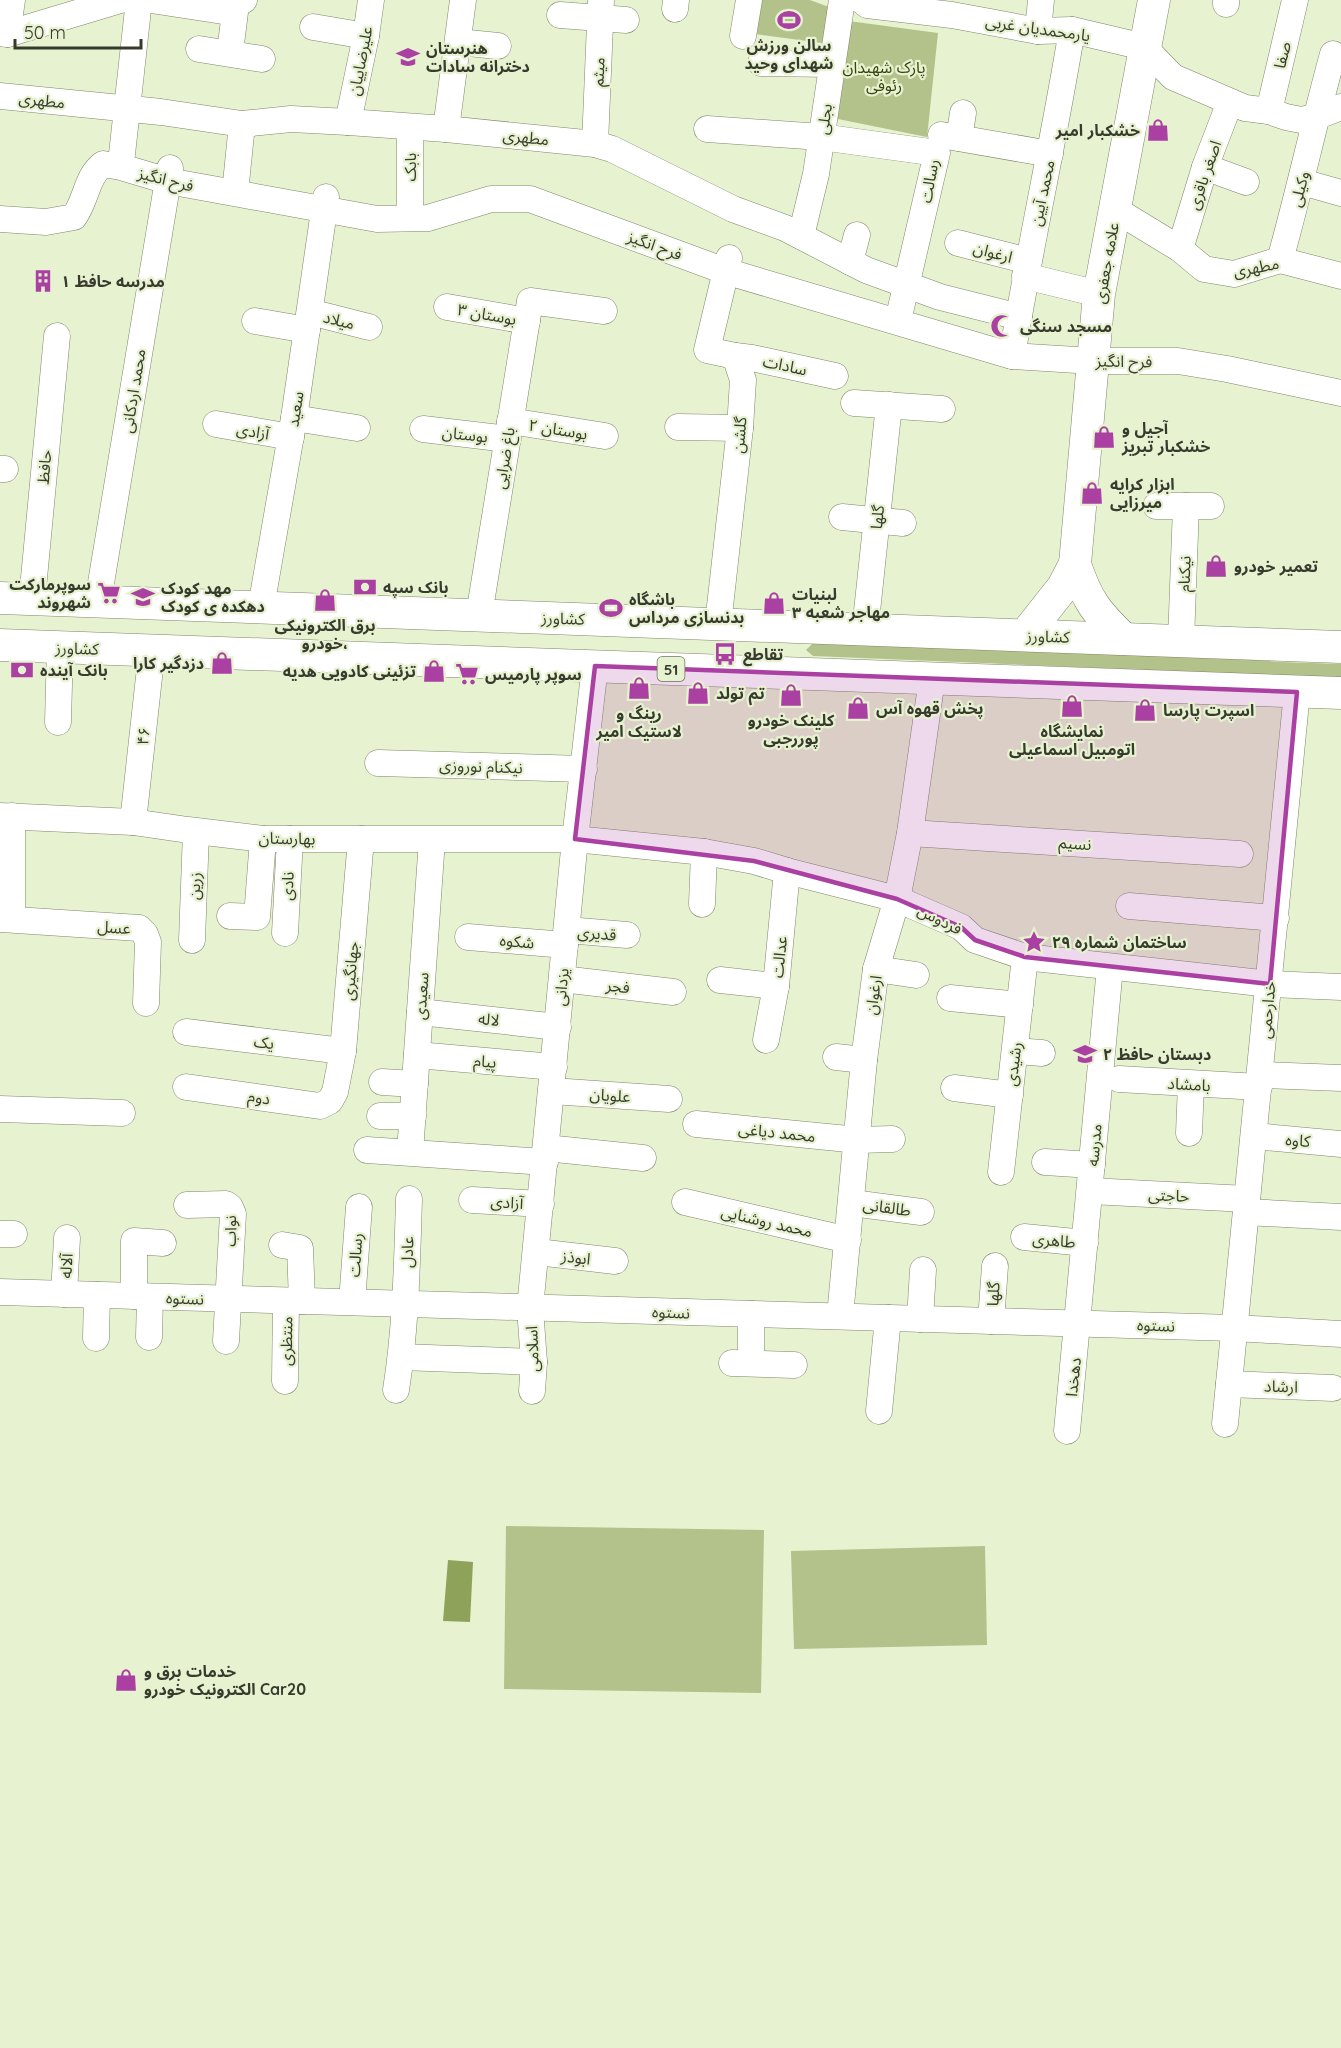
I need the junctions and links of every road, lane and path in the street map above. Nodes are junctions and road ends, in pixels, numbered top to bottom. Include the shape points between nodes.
1 (12, 0) edge
2 (120, 0) edge
3 (139, 0) edge
4 (151, 0) edge
5 (370, 0) edge
6 (463, 0) edge
7 (749, 0) edge
8 (842, 0) edge
9 (861, 0) edge
10 (1041, 0) edge
11 (1154, 0) edge
12 (1295, 0) edge
13 (240, 2) edge
14 (84, 5) edge
15 (954, 7) edge
16 (610, 13) edge
17 (560, 15) dead end
18 (313, 27) dead end
19 (1072, 30) junction
20 (1038, 31) junction
21 (3, 33) edge
22 (366, 36) junction
23 (743, 36) dead end
24 (458, 42) junction
25 (498, 46) dead end
26 (1144, 47) junction
27 (199, 49) dead end
28 (230, 52) junction
29 (1333, 54) dead end
30 (262, 59) dead end
31 (761, 63) dead end
32 (832, 64) junction
33 (0, 96) edge
34 (1230, 102) junction
35 (1341, 107) edge
36 (126, 109) junction
37 (1269, 111) junction
38 (1315, 117) junction
39 (348, 122) junction
40 (242, 124) junction
41 (410, 127) junction
42 (446, 129) junction
43 (707, 129) dead end
44 (954, 129) dead end
45 (821, 137) junction
46 (1060, 143) junction
47 (595, 144) junction
48 (122, 154) junction
49 (1205, 167) junction
50 (169, 173) junction
51 (1246, 182) dead end
52 (1302, 182) junction
53 (236, 183) junction
54 (1341, 192) edge
55 (0, 203) edge
56 (325, 203) junction
57 (410, 207) junction
58 (1116, 210) junction
59 (0, 219) edge
60 (857, 235) dead end
61 (801, 236) junction
62 (958, 243) dead end
63 (1180, 249) junction
64 (1280, 260) junction
65 (850, 262) junction
66 (726, 266) junction
67 (1027, 268) junction
68 (1341, 276) edge
69 (908, 285) junction
70 (1099, 294) junction
71 (447, 307) dead end
72 (528, 311) junction
73 (604, 311) dead end
74 (900, 312) junction
75 (1019, 316) junction
76 (255, 321) dead end
77 (308, 321) junction
78 (369, 327) dead end
79 (57, 336) dead end
80 (1013, 350) junction
81 (1094, 354) junction
82 (735, 356) junction
83 (835, 376) dead end
84 (1341, 380) edge
85 (1341, 393) edge
86 (854, 403) dead end
87 (890, 405) junction
88 (942, 409) dead end
89 (216, 424) dead end
90 (678, 427) dead end
91 (292, 428) junction
92 (357, 428) dead end
93 (423, 429) dead end
94 (740, 429) junction
95 (509, 430) junction
96 (605, 436) dead end
97 (1156, 506) dead end
98 (842, 517) dead end
99 (877, 520) junction
100 (903, 524) dead end
101 (1075, 564) junction
102 (0, 598) edge
103 (32, 599) junction
104 (98, 602) junction
105 (261, 607) junction
106 (479, 615) junction
107 (718, 624) junction
108 (865, 630) junction
109 (1025, 635) junction
110 (1124, 639) junction
111 (1181, 641) junction
112 (0, 645) edge
113 (60, 647) junction
114 (1341, 647) edge
115 (152, 650) junction
116 (595, 666) junction
117 (932, 679) junction
118 (1298, 692) junction
119 (1341, 693) edge
120 (58, 722) dead end
121 (378, 763) dead end
122 (584, 769) junction
123 (6, 816) edge
124 (133, 822) junction
125 (196, 831) junction
126 (910, 833) junction
127 (263, 839) junction
128 (290, 839) junction
129 (361, 839) junction
130 (575, 839) junction
131 (432, 840) junction
132 (704, 852) junction
133 (1240, 854) dead end
134 (787, 871) junction
135 (897, 899) junction
136 (702, 904) dead end
137 (1129, 906) dead end
138 (230, 916) dead end
139 (1276, 918) junction
140 (6, 919) edge
141 (285, 933) dead end
142 (627, 935) dead end
143 (468, 937) dead end
144 (566, 938) junction
145 (192, 940) dead end
146 (1025, 957) junction
147 (1110, 967) junction
148 (876, 969) junction
149 (916, 975) dead end
150 (562, 979) junction
151 (720, 980) dead end
152 (1270, 984) junction
153 (776, 986) junction
154 (1341, 987) edge
155 (673, 992) dead end
156 (950, 998) dead end
157 (146, 1003) dead end
158 (1020, 1005) junction
159 (420, 1012) junction
160 (558, 1027) junction
161 (186, 1032) dead end
162 (766, 1040) dead end
163 (343, 1051) junction
164 (1015, 1051) junction
165 (1042, 1053) dead end
166 (417, 1055) junction
167 (836, 1057) dead end
168 (864, 1060) junction
169 (1341, 1078) edge
170 (553, 1079) junction
171 (1119, 1079) dead end
172 (1260, 1081) junction
173 (382, 1082) dead end
174 (415, 1084) junction
175 (1191, 1085) junction
176 (186, 1087) dead end
177 (954, 1088) dead end
178 (1010, 1095) junction
179 (669, 1100) dead end
180 (330, 1101) joint
181 (0, 1109) edge
182 (122, 1113) dead end
183 (380, 1116) dead end
184 (413, 1116) junction
185 (696, 1124) dead end
186 (1189, 1133) dead end
187 (1254, 1137) junction
188 (892, 1139) dead end
189 (858, 1140) junction
190 (1341, 1144) edge
191 (367, 1150) dead end
192 (410, 1152) junction
193 (546, 1155) junction
194 (643, 1158) dead end
195 (1045, 1162) dead end
196 (1092, 1165) junction
197 (1001, 1172) dead end
198 (1090, 1191) junction
199 (409, 1199) dead end
200 (472, 1200) dead end
201 (685, 1202) dead end
202 (852, 1203) junction
203 (541, 1204) junction
204 (187, 1205) dead end
205 (1247, 1206) junction
206 (359, 1207) dead end
207 (921, 1212) dead end
208 (1341, 1217) edge
209 (1024, 1237) dead end
210 (67, 1238) dead end
211 (848, 1240) junction
212 (162, 1243) dead end
213 (1085, 1243) junction
214 (282, 1245) dead end
215 (537, 1252) junction
216 (615, 1261) dead end
217 (994, 1266) dead end
218 (923, 1270) dead end
219 (0, 1292) edge
220 (64, 1294) junction
221 (97, 1295) junction
222 (142, 1296) junction
223 (228, 1299) junction
224 (294, 1301) junction
225 (352, 1302) junction
226 (405, 1304) junction
227 (530, 1308) junction
228 (751, 1314) junction
229 (840, 1316) junction
230 (888, 1318) junction
231 (920, 1319) junction
232 (991, 1321) junction
233 (1078, 1323) junction
234 (1234, 1328) junction
235 (1341, 1334) edge
236 (149, 1337) dead end
237 (96, 1338) dead end
238 (226, 1341) dead end
239 (401, 1357) junction
240 (534, 1362) junction
241 (794, 1365) dead end
242 (285, 1381) dead end
243 (1229, 1384) junction
244 (1333, 1388) dead end
245 (396, 1390) dead end
246 (532, 1391) dead end
247 (879, 1411) dead end
248 (1225, 1424) dead end
249 (1067, 1431) dead end

1 - 21 street
2 - 14 street
3 - 36 street
4 - 13 street via 223,11
5 - 22 street, علیرضاییان
6 - 24 street
7 - 23 street
8 - 32 street, بجلی
9 - 15 street, یارمحمدیان غربی via 867,5
10 - 20 street
11 - 26 main road, علامه جعفری
12 - 37 street, صفا
13 - 28 street
14 - 21 street
15 - 20 street, یارمحمدیان غربی
16 - 17 street
16 - 47 street, میثم
18 - 22 street
19 - 20 street, یارمحمدیان غربی
19 - 26 street, یارمحمدیان غربی
19 - 46 street, محمد آیین
22 - 39 street, علیرضاییان
24 - 25 street
24 - 42 street
26 - 34 street via 1173,77
26 - 58 main road, علامه جعفری
27 - 28 street
28 - 30 street
29 - 38 street, وکیلی
31 - 32 street
32 - 45 street, بجلی
33 - 36 street, مطهری
34 - 37 street
34 - 49 street, اصغر باقری
35 - 38 street
36 - 40 street, مطهری
36 - 48 street
37 - 38 street via 1301,120
38 - 52 street, وکیلی
39 - 40 street, مطهری via 291,119
39 - 41 street, مطهری
40 - 53 street
41 - 42 street, مطهری
41 - 57 street, بابک
42 - 47 street, مطهری
43 - 45 street
44 - 46 street
45 - 61 street, بجلی
45 - 69 street, رسالت via 937,153
46 - 67 street, محمد آیین
47 - 61 street, مطهری via 733,209
48 - 50 street
48 - 55 street via 92,156 71,200 61,205
49 - 51 street
49 - 63 street, اصغر باقری
50 - 53 street
50 - 56 street, فرح انگیز
50 - 59 street, فرح انگیز via 103,164 93,171 82,206 74,217 46,222
50 - 104 street, محمد اردکانی
52 - 54 street
52 - 64 street, وکیلی
53 - 56 street
56 - 57 street
56 - 66 street, فرح انگیز via 377,219 428,218 491,199 530,199
56 - 77 street, سعید
57 - 66 street via 484,192 529,188
58 - 63 street, مطهری
58 - 70 main road, علامه جعفری
60 - 65 street
61 - 65 street, مطهری
62 - 67 street, ارغوان
63 - 64 street, مطهری via 1204,269 1234,274
64 - 68 street, مطهری
65 - 69 street, مطهری
66 - 74 street
66 - 80 street, فرح انگیز
66 - 82 street via 707,350
67 - 70 street
67 - 75 street, محمد آیین
69 - 74 street
69 - 75 street, مطهری
70 - 81 main road, علامه جعفری
71 - 72 street, بوستان ۳
72 - 73 street, بوستان ۳
72 - 95 street, باغ ضرایی
74 - 80 street
75 - 80 street, محمد آیین
76 - 77 street, میلاد
77 - 78 street, میلاد
77 - 91 street, سعید
79 - 103 street, حافظ
80 - 81 street via 1028,347
81 - 84 street via 1207,351
81 - 85 street, فرح انگیز via 1178,361
81 - 101 main road, علامه جعفری
82 - 83 street, سادات
82 - 94 street, گلشن via 743,380
86 - 87 street
87 - 88 street
87 - 99 street, گلها
89 - 91 street, آزادی
90 - 94 street
91 - 92 street, آزادی
91 - 105 street, سعید
93 - 95 street, بوستان
94 - 107 street, گلشن
95 - 96 street, بوستان ۲
95 - 106 street, باغ ضرایی
97 - 111 street, نیکنام via 1199,507
98 - 99 street
99 - 100 street
99 - 108 street, گلها
101 - 109 main road, علامه جعفری via 1063,587
101 - 110 main road, علامه جعفری via 1090,602
102 - 103 main road, کشاورز
103 - 104 main road, کشاورز
104 - 105 main road, کشاورز
105 - 106 main road, کشاورز
106 - 107 main road, کشاورز
107 - 108 main road, کشاورز
108 - 109 main road, کشاورز
109 - 110 main road, کشاورز
110 - 111 main road, کشاورز
111 - 114 main road, کشاورز
112 - 113 main road, کشاورز / 51
113 - 115 main road, کشاورز / 51
113 - 120 street
115 - 116 main road, کشاورز / 51
115 - 124 street, ۴۶
116 - 117 main road, کشاورز / 51
116 - 122 street, یزدانی
117 - 118 main road, کشاورز / 51
117 - 126 street, ارغوان
118 - 119 main road, کشاورز / 51
118 - 139 street, خدارحمی
121 - 122 street, نیکنام نوروزی
122 - 130 street, یزدانی
123 - 124 street, بهارستان
123 - 140 street
124 - 125 street, بهارستان
125 - 127 street, بهارستان
125 - 145 street, زرین
126 - 133 street, نسیم
126 - 135 street, ارغوان
127 - 128 street, بهارستان
127 - 138 street via 257,917
128 - 129 street, بهارستان
128 - 141 street, نادی
129 - 131 street, بهارستان
129 - 163 street, جهانگیری
130 - 131 street, بهارستان
130 - 132 street, فردوس
130 - 144 street, یزدانی
131 - 159 street, سعیدی
132 - 134 street, فردوس
132 - 136 street
134 - 135 street, فردوس
134 - 153 street, عدالت
135 - 146 street, فردوس via 961,927 975,940
135 - 148 street, ارغوان
137 - 139 street
139 - 152 street, خدارحمی
140 - 157 street, عسل via 139,928 148,942
142 - 144 street, قدیری
143 - 144 street, شکوه
144 - 150 street, یزدانی
146 - 147 street, فردوس
146 - 158 street, رشیدی
147 - 152 street, فردوس
147 - 196 street, مدرسه
148 - 149 street
148 - 168 street, ارغوان
150 - 155 street, فجر
150 - 160 street, یزدانی
151 - 153 street, عدالت
152 - 154 street, فردوس
152 - 172 street, خدارحمی
153 - 162 street
156 - 158 street
158 - 164 street, رشیدی
159 - 160 street, لاله
159 - 166 street, سعیدی
160 - 170 street, یزدانی
161 - 163 street, یک
163 - 180 street, جهانگیری
164 - 165 street
164 - 178 street, رشیدی
166 - 170 street, پیام
166 - 174 street, سعیدی
167 - 168 street
168 - 189 street, ارغوان
169 - 172 street, بامشاد
170 - 179 street, علویان
170 - 193 street, یزدانی
171 - 175 street, بامشاد
172 - 175 street, بامشاد
172 - 187 street, خدارحمی
173 - 174 street
174 - 184 street, سعیدی
175 - 186 street
176 - 180 street, دوم via 320,1106
177 - 178 street
178 - 197 street, رشیدی
181 - 182 street
183 - 184 street
184 - 192 street, سعیدی
185 - 189 street, محمد دیاغی
187 - 190 street, کاوه
187 - 205 street, خدارحمی
188 - 189 street, محمد دیاغی
189 - 202 street, ارغوان
191 - 192 street
192 - 193 street
193 - 194 street
193 - 203 street, یزدانی
195 - 196 street
196 - 198 street, مدرسه
198 - 205 street, حاجتی
198 - 213 street, مدرسه
199 - 226 street, عادل
200 - 203 street, آزادی
201 - 211 street, محمد روشنایی
202 - 207 street, طالقانی
202 - 211 street, ارغوان
203 - 215 street, یزدانی
204 - 223 street, نواب via 230,1207
205 - 208 street, حاجتی
205 - 234 street, خدارحمی
206 - 225 street, رسالت
209 - 213 street, طاهری
210 - 220 street, آلاله
211 - 229 street, ارغوان
212 - 222 street via 134,1241
213 - 233 street, مدرسه
214 - 224 street, منتظری via 300,1248
215 - 216 street, ابوذز
215 - 227 street, یزدانی
217 - 232 street, گلها
218 - 231 street
219 - 220 street, نستوه
220 - 221 street, نستوه
221 - 222 street, نستوه
221 - 237 street
222 - 223 street, نستوه
222 - 236 street
223 - 224 street, نستوه
223 - 238 street
224 - 225 street, نستوه
224 - 242 street, منتظری
225 - 226 street, نستوه
226 - 227 street, نستوه
226 - 239 street, عادل
227 - 228 street, نستوه
227 - 240 street, اسلامی
228 - 229 street, نستوه
228 - 241 street via 741,1363
229 - 230 street, نستوه
230 - 231 street, نستوه
230 - 247 street
231 - 232 street, نستوه
232 - 233 street, نستوه
233 - 234 street, نستوه
233 - 249 street, دهخدا
234 - 235 street, نستوه
234 - 243 street, خدارحمی
239 - 240 street
239 - 245 street, عادل
240 - 246 street, اسلامی
243 - 244 street, ارشاد
243 - 248 street, خدارحمی

